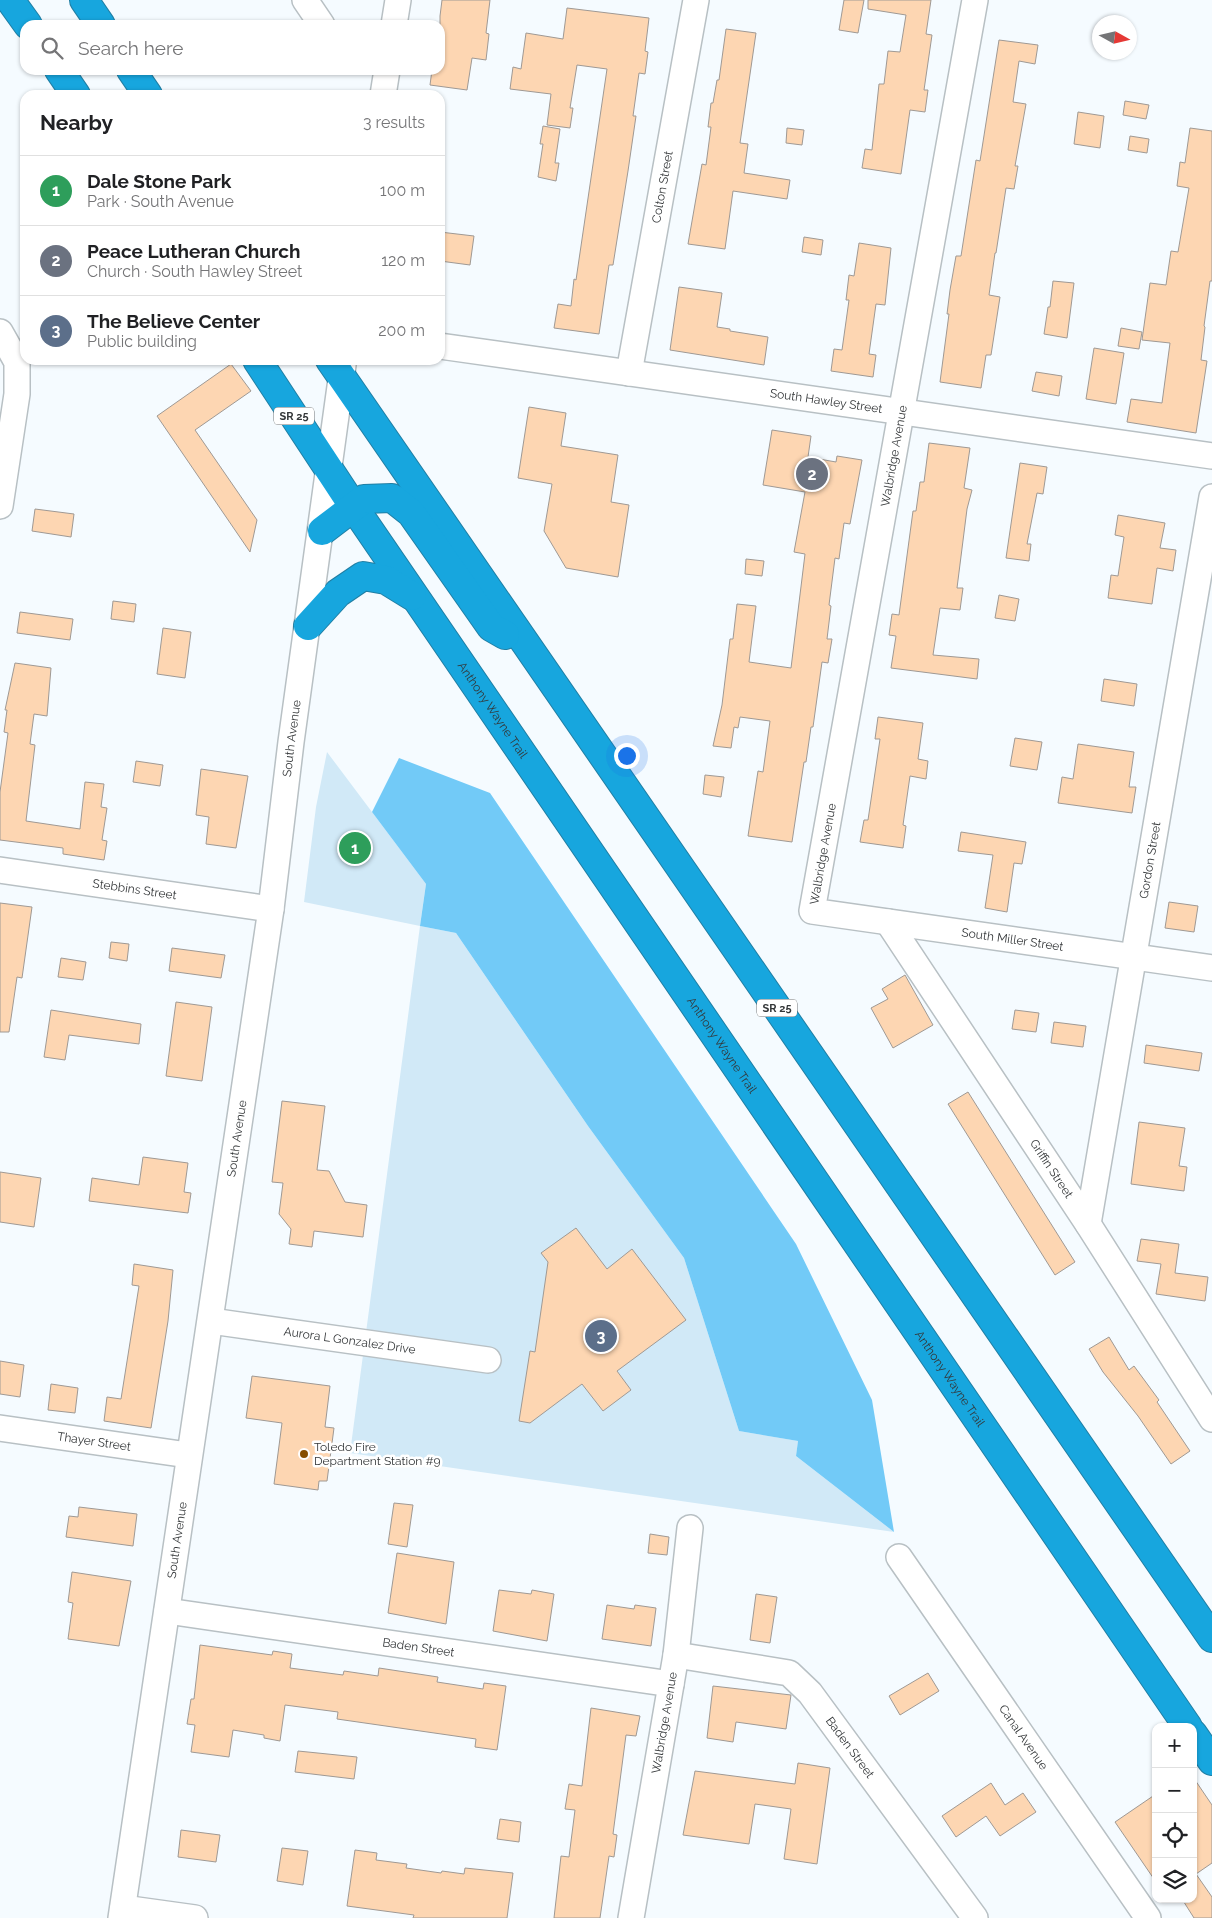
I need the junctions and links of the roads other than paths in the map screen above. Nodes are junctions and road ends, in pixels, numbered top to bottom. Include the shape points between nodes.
1 (10, 0) edge
2 (84, 0) edge
3 (305, 0) edge
4 (398, 0) edge
5 (696, 0) edge
6 (975, 0) edge
7 (24, 20) edge
8 (98, 20) edge
9 (319, 20) edge
10 (395, 20) edge
11 (62, 75) edge
12 (134, 75) edge
13 (73, 90) edge
14 (145, 90) edge
15 (1, 333) edge
16 (445, 347) edge
17 (260, 365) edge
18 (339, 366) edge
19 (629, 373) junction
20 (902, 413) junction
21 (1212, 456) edge
22 (330, 472) junction
23 (1212, 497) edge
24 (0, 506) edge
25 (353, 506) junction
26 (322, 530) junction
27 (416, 599) junction
28 (308, 626) junction
29 (530, 649) junction
30 (0, 870) edge
31 (271, 909) junction
32 (812, 911) joint
33 (888, 922) junction
34 (1133, 956) junction
35 (1212, 968) edge
36 (1088, 1224) junction
37 (211, 1321) junction
38 (488, 1360) dead end
39 (1212, 1419) edge
40 (0, 1428) edge
41 (188, 1455) junction
42 (690, 1528) dead end
43 (899, 1556) dead end
44 (166, 1611) junction
45 (1212, 1638) edge
46 (676, 1655) junction
47 (671, 1684) junction
48 (1185, 1723) edge
49 (1197, 1740) edge
50 (1212, 1762) edge
51 (122, 1913) edge
52 (195, 1918) edge
53 (631, 1918) edge
54 (976, 1918) edge
55 (1148, 1918) edge

1 - 7 highway
2 - 8 highway
3 - 9 street
4 - 10 street
5 - 19 street, Colton Street
6 - 20 street, Walbridge Avenue
11 - 13 highway
12 - 14 highway
15 - 24 street via 18,362 17,394
16 - 19 street, South Hawley Street
17 - 22 highway, Anthony Wayne Trail / SR 25
18 - 22 street, South Avenue
18 - 29 highway, SR 25
19 - 20 street, South Hawley Street
20 - 21 street, South Hawley Street
20 - 32 street, Walbridge Avenue
22 - 25 highway, Anthony Wayne Trail / SR 25
22 - 26 street, South Avenue
23 - 34 street, Gordon Street
25 - 26 highway
25 - 27 highway, Anthony Wayne Trail / SR 25
25 - 29 highway via 364,499 392,498 411,513 491,627
26 - 28 street, South Avenue
27 - 28 highway via 386,580 363,576 338,594
27 - 48 highway, Anthony Wayne Trail / SR 25
28 - 31 street, South Avenue
29 - 45 highway, SR 25
30 - 31 street, Stebbins Street
31 - 37 street, South Avenue
32 - 33 street, South Miller Street
33 - 34 street, South Miller Street
33 - 36 street, Griffin Street
34 - 35 street, South Miller Street
34 - 36 street, Gordon Street
36 - 39 street, Griffin Street
37 - 38 street, Aurora L Gonzalez Drive
37 - 41 street, South Avenue
40 - 41 street, Thayer Street
41 - 44 street, South Avenue
42 - 46 street, Walbridge Avenue
43 - 55 street, Canal Avenue
44 - 47 street, Baden Street
44 - 51 street, South Avenue
46 - 47 street, Walbridge Avenue
46 - 54 street, Baden Street via 789,1673 810,1693
47 - 53 street, Walbridge Avenue
49 - 50 highway
51 - 52 street

